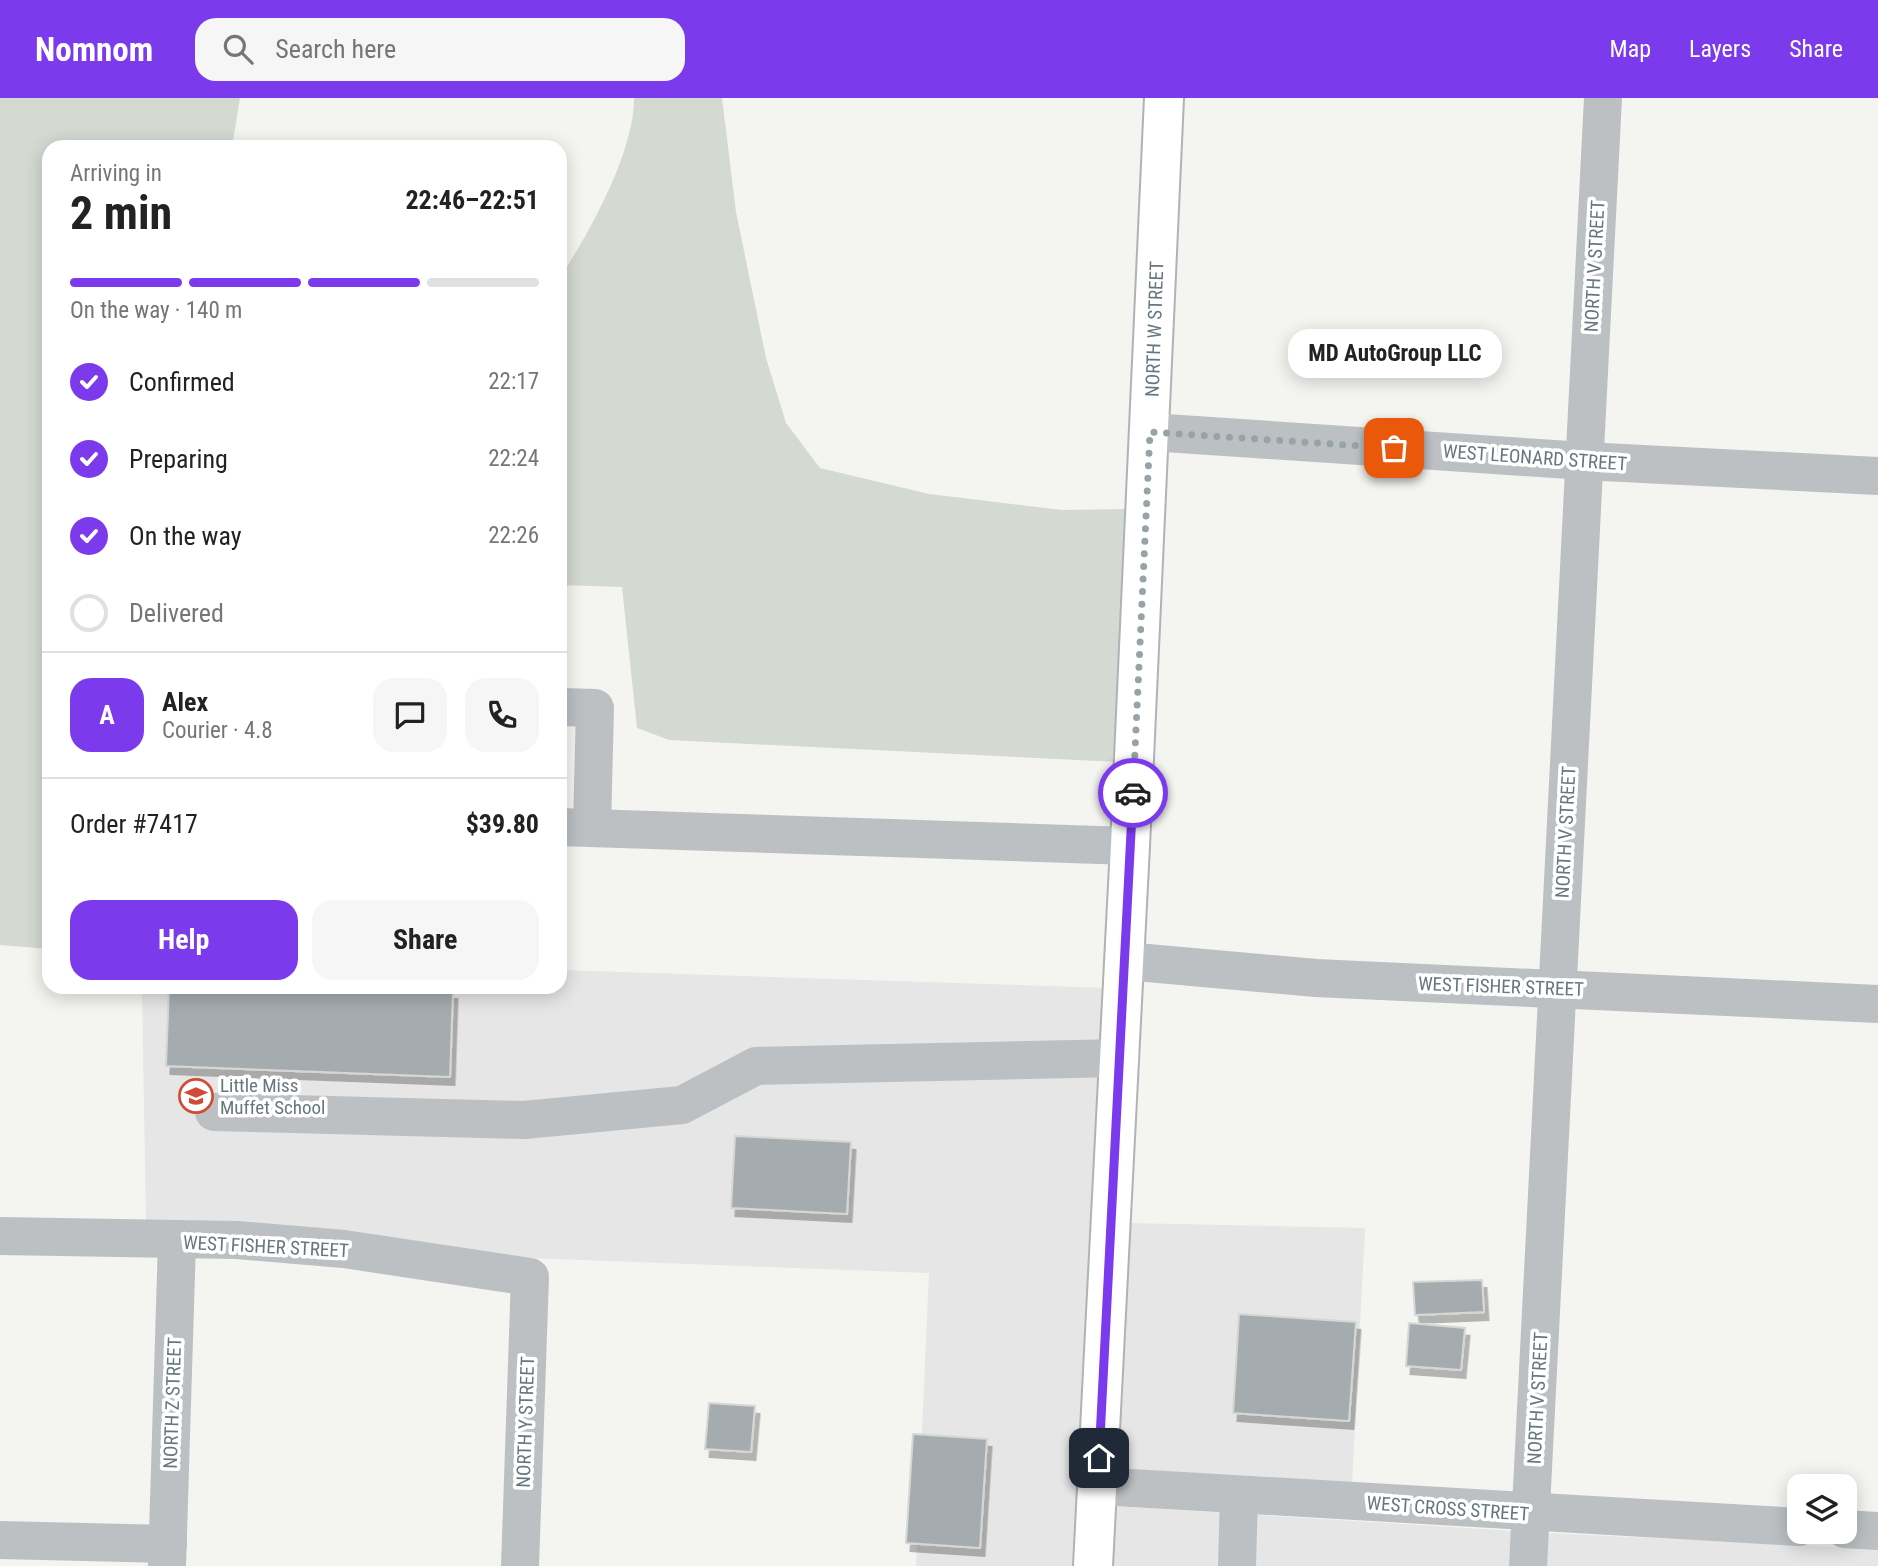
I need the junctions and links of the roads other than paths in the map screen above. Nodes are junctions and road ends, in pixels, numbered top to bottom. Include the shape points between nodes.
1 (1164, 98) edge
2 (1603, 98) edge
3 (1150, 432) junction
4 (1584, 461) junction
5 (1878, 476) edge
6 (567, 707) edge
7 (576, 828) edge
8 (1130, 846) junction
9 (1125, 961) junction
10 (1558, 988) junction
11 (1878, 1004) edge
12 (1120, 1058) junction
13 (214, 1112) dead end
14 (0, 1236) edge
15 (177, 1241) junction
16 (530, 1278) joint
17 (1098, 1486) junction
18 (1239, 1495) junction
19 (1531, 1513) junction
20 (1787, 1526) edge
21 (1857, 1530) edge
22 (1878, 1531) edge
23 (0, 1539) edge
24 (167, 1555) edge
25 (520, 1566) edge
26 (1093, 1566) edge
27 (1237, 1566) edge
28 (1528, 1566) edge

1 - 3 main road, NORTH W STREET
2 - 4 street, NORTH V STREET
3 - 4 street, WEST LEONARD STREET
3 - 8 main road, NORTH W STREET
4 - 5 street, WEST LEONARD STREET
4 - 10 street, NORTH V STREET
6 - 7 street via 595,708
7 - 8 street
8 - 9 main road, NORTH W STREET
9 - 10 street, WEST FISHER STREET via 1316,978
9 - 12 main road, NORTH W STREET
10 - 11 street, WEST FISHER STREET
10 - 19 street, NORTH V STREET
12 - 13 street via 756,1066 682,1105 524,1120
12 - 17 main road, NORTH W STREET
14 - 15 street, WEST FISHER STREET
15 - 16 street, WEST FISHER STREET via 237,1240 344,1249
15 - 24 street, NORTH Z STREET
16 - 25 street, NORTH Y STREET
17 - 18 street, WEST CROSS STREET
17 - 26 main road, NORTH W STREET
18 - 19 street, WEST CROSS STREET
18 - 27 street
19 - 20 street, WEST CROSS STREET
19 - 28 street, NORTH V STREET
21 - 22 street
23 - 24 street

